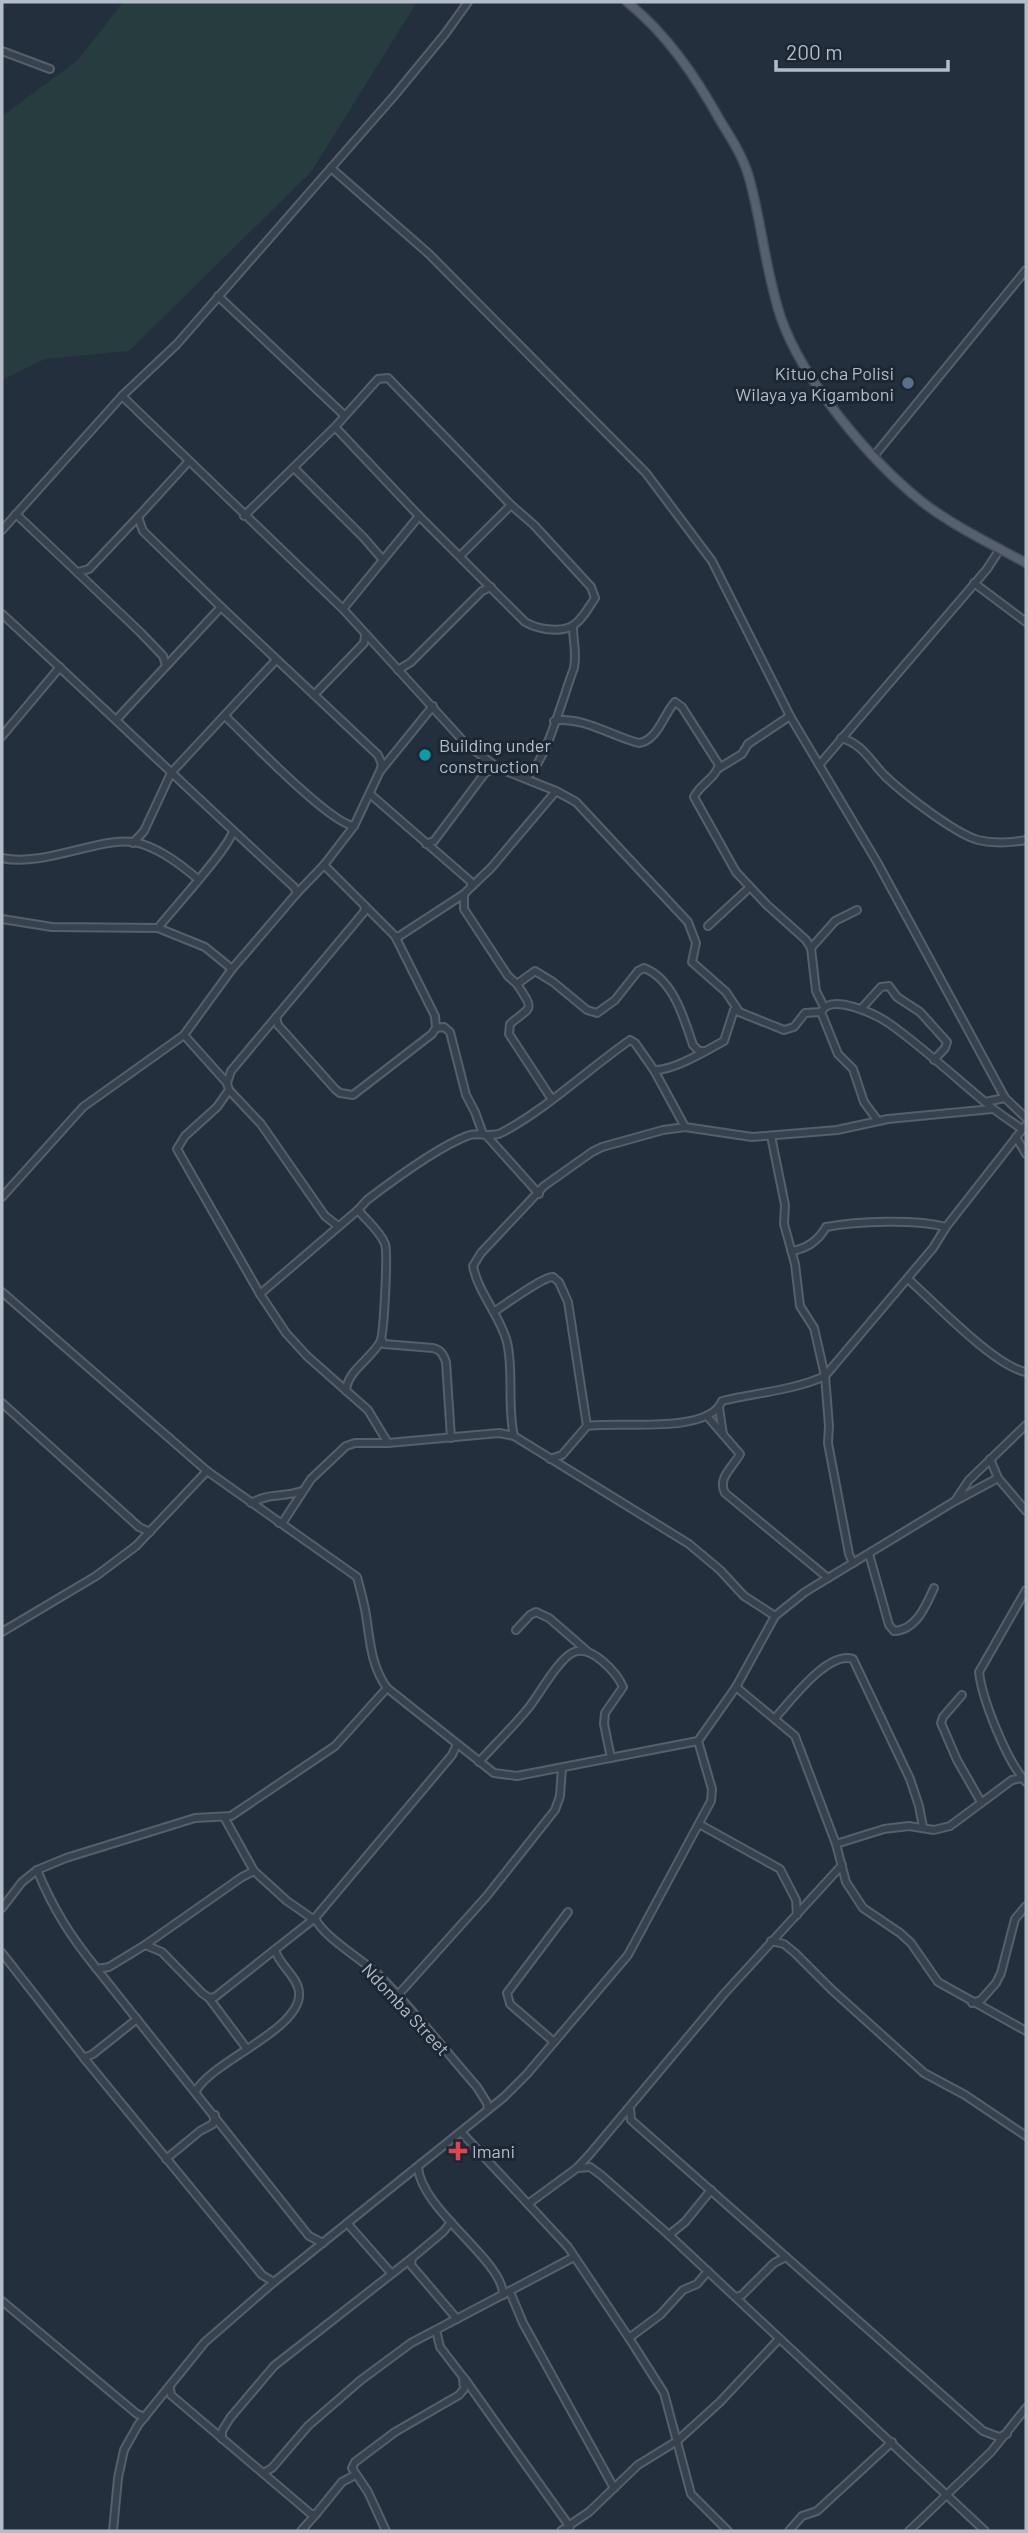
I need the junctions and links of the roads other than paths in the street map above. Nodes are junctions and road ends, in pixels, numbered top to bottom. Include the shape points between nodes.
1 (468, 2) edge
2 (627, 2) edge
3 (2, 51) edge
4 (50, 69) dead end
5 (331, 168) junction
6 (1026, 270) edge
7 (218, 296) junction
8 (121, 396) junction
9 (344, 415) junction
10 (335, 427) junction
11 (874, 456) junction
12 (189, 461) junction
13 (294, 468) junction
14 (511, 505) junction
15 (16, 514) junction
16 (244, 516) junction
17 (419, 516) junction
18 (138, 517) junction
19 (2, 530) edge
20 (1000, 549) junction
21 (460, 556) junction
22 (383, 560) junction
23 (1026, 563) edge
24 (89, 569) junction
25 (78, 572) junction
26 (87, 581) junction
27 (974, 583) junction
28 (488, 585) junction
29 (221, 607) junction
30 (343, 609) junction
31 (2, 614) edge
32 (1026, 622) edge
33 (573, 627) junction
34 (562, 631) junction
35 (365, 635) junction
36 (573, 642) junction
37 (163, 656) junction
38 (173, 659) junction
39 (276, 660) junction
40 (166, 665) junction
41 (60, 667) junction
42 (398, 670) junction
43 (314, 695) junction
44 (433, 706) junction
45 (790, 716) junction
46 (226, 717) junction
47 (116, 720) junction
48 (554, 722) junction
49 (2, 736) edge
50 (841, 738) junction
51 (486, 761) junction
52 (820, 764) junction
53 (498, 768) junction
54 (719, 768) junction
55 (380, 771) junction
56 (172, 773) junction
57 (485, 773) junction
58 (525, 778) junction
59 (179, 780) junction
60 (169, 782) junction
61 (556, 791) junction
62 (370, 794) junction
63 (354, 826) junction
64 (233, 831) junction
65 (1026, 840) edge
66 (133, 843) junction
67 (426, 844) junction
68 (2, 858) edge
69 (324, 865) junction
70 (198, 879) junction
71 (472, 886) junction
72 (749, 888) junction
73 (297, 892) junction
74 (464, 894) junction
75 (365, 906) junction
76 (857, 910) dead end
77 (2, 919) edge
78 (708, 926) dead end
79 (158, 928) junction
80 (395, 936) junction
81 (811, 948) junction
82 (232, 969) junction
83 (517, 984) junction
84 (822, 1009) junction
85 (861, 1009) junction
86 (738, 1010) junction
87 (276, 1017) junction
88 (278, 1025) junction
89 (267, 1028) junction
90 (436, 1028) junction
91 (184, 1035) junction
92 (704, 1051) junction
93 (934, 1060) junction
94 (654, 1070) junction
95 (228, 1086) junction
96 (551, 1098) junction
97 (1005, 1098) junction
98 (985, 1102) junction
99 (992, 1109) junction
100 (1026, 1118) edge
101 (878, 1121) junction
102 (685, 1127) junction
103 (1024, 1127) edge
104 (484, 1135) junction
105 (771, 1136) junction
106 (1016, 1137) junction
107 (1026, 1154) edge
108 (538, 1194) junction
109 (2, 1197) edge
110 (358, 1210) junction
111 (338, 1226) junction
112 (946, 1227) junction
113 (792, 1251) junction
114 (908, 1279) junction
115 (2, 1292) edge
116 (260, 1294) junction
117 (495, 1311) junction
118 (382, 1340) junction
119 (1026, 1372) edge
120 (825, 1376) junction
121 (345, 1391) junction
122 (2, 1403) edge
123 (719, 1408) junction
124 (706, 1416) junction
125 (1026, 1425) edge
126 (587, 1426) junction
127 (723, 1434) junction
128 (514, 1436) junction
129 (451, 1438) junction
130 (388, 1443) junction
131 (550, 1459) junction
132 (990, 1460) junction
133 (207, 1471) junction
134 (998, 1478) junction
135 (302, 1491) junction
136 (955, 1501) junction
137 (251, 1503) junction
138 (1026, 1511) edge
139 (279, 1523) junction
140 (150, 1532) junction
141 (869, 1554) junction
142 (853, 1563) junction
143 (828, 1578) junction
144 (934, 1588) dead end
145 (1026, 1590) edge
146 (775, 1615) junction
147 (516, 1630) dead end
148 (2, 1632) edge
149 (587, 1651) junction
150 (736, 1687) junction
151 (387, 1688) junction
152 (962, 1695) dead end
153 (775, 1718) junction
154 (698, 1741) junction
155 (457, 1744) junction
156 (611, 1758) junction
157 (480, 1762) junction
158 (562, 1768) junction
159 (1018, 1769) junction
160 (1012, 1780) junction
161 (1024, 1780) edge
162 (981, 1801) junction
163 (224, 1817) junction
164 (699, 1824) junction
165 (923, 1827) junction
166 (836, 1844) junction
167 (842, 1865) junction
168 (37, 1870) junction
169 (254, 1871) junction
170 (1026, 1906) edge
171 (2, 1908) edge
172 (568, 1912) dead end
173 (797, 1915) junction
174 (314, 1918) junction
175 (771, 1941) junction
176 (145, 1945) junction
177 (275, 1950) junction
178 (2, 1954) edge
179 (109, 1967) junction
180 (97, 1969) junction
181 (107, 1982) junction
182 (398, 1995) junction
183 (209, 1998) junction
184 (972, 2003) junction
185 (137, 2019) junction
186 (1026, 2031) edge
187 (554, 2042) junction
188 (247, 2049) junction
189 (83, 2058) junction
190 (196, 2091) junction
191 (630, 2108) junction
192 (488, 2109) junction
193 (215, 2115) junction
194 (621, 2119) junction
195 (631, 2120) junction
196 (461, 2132) junction
197 (1026, 2136) edge
198 (590, 2154) junction
199 (166, 2159) junction
200 (418, 2167) junction
201 (590, 2167) junction
202 (577, 2168) junction
203 (711, 2190) junction
204 (528, 2204) junction
205 (451, 2222) junction
206 (347, 2223) junction
207 (669, 2235) junction
208 (323, 2243) junction
209 (786, 2257) junction
210 (412, 2258) junction
211 (574, 2258) junction
212 (708, 2271) junction
213 (391, 2273) junction
214 (274, 2282) junction
215 (506, 2293) junction
216 (736, 2297) junction
217 (2, 2301) edge
218 (457, 2319) junction
219 (436, 2330) junction
220 (629, 2338) junction
221 (779, 2339) junction
222 (463, 2377) junction
223 (170, 2388) junction
224 (1026, 2408) edge
225 (145, 2417) junction
226 (1007, 2434) junction
227 (222, 2439) junction
228 (677, 2441) junction
229 (891, 2442) junction
230 (263, 2473) junction
231 (355, 2475) junction
232 (614, 2488) junction
233 (948, 2496) junction
234 (316, 2514) junction
235 (570, 2527) junction
236 (113, 2531) edge
237 (301, 2531) edge
238 (386, 2531) edge
239 (561, 2531) edge
240 (728, 2531) edge
241 (789, 2531) edge
242 (909, 2531) edge
243 (985, 2531) edge

1 - 5 street
2 - 11 main road via 688,68 735,145 747,171 772,287 791,342 820,389
3 - 4 street
5 - 7 street
5 - 45 street via 429,254 646,473 712,561
6 - 11 street
7 - 8 street via 177,344
7 - 9 street
8 - 12 street
8 - 15 street
9 - 10 street
9 - 14 street via 378,379 388,379
10 - 13 street
10 - 17 street
11 - 20 main road via 922,502
12 - 16 street
12 - 18 street
13 - 16 street
13 - 22 street
14 - 21 street
14 - 33 street via 594,593
15 - 19 street
15 - 25 street
16 - 30 street
17 - 21 street
17 - 22 street
18 - 24 street
18 - 29 street via 143,531
20 - 23 main road
20 - 27 street
21 - 28 street
22 - 30 street
24 - 25 street
24 - 26 street
25 - 26 street
26 - 37 street
27 - 32 street
27 - 50 street
28 - 34 street via 531,626
28 - 42 street
29 - 38 street
29 - 39 street
30 - 35 street
31 - 41 street
33 - 34 street
33 - 36 street
34 - 36 street
35 - 42 street
35 - 43 street via 364,643
36 - 48 street via 574,667
37 - 38 street
37 - 40 street
38 - 40 street
39 - 43 street
39 - 46 street
40 - 47 street
41 - 47 street
41 - 49 street
42 - 44 street
43 - 55 street via 378,755
44 - 51 street
44 - 55 street
45 - 52 street
45 - 54 street
46 - 56 street
46 - 63 street via 327,811
47 - 56 street
48 - 54 street via 593,726 629,741 645,742 675,702
48 - 58 street via 539,765
50 - 52 street
50 - 65 street via 860,747 891,781 928,811 976,839 1002,844
51 - 53 street
51 - 57 street
52 - 97 street
53 - 57 street
53 - 58 street
54 - 72 street via 694,797
55 - 62 street
56 - 59 street
56 - 60 street
57 - 67 street via 434,841
58 - 61 street
59 - 60 street
59 - 64 street
60 - 66 street
61 - 71 street
61 - 86 street via 576,802 678,911 694,933 692,962 726,992
62 - 63 street
62 - 67 street
63 - 69 street
64 - 70 street
64 - 73 street
66 - 68 street via 41,859
66 - 70 street via 172,858
67 - 71 street
69 - 73 street
69 - 75 street
70 - 79 street
71 - 74 street
72 - 78 street
72 - 81 street
73 - 82 street
74 - 80 street via 407,933
74 - 83 street via 464,909
75 - 80 street
75 - 87 street
76 - 81 street via 835,921
77 - 79 street via 52,927
79 - 82 street via 205,947
80 - 90 street via 435,1016
81 - 84 street
82 - 91 street
83 - 92 street via 535,971 597,1013 644,968 664,982 693,1045
83 - 96 street via 529,1008 510,1024 509,1034
84 - 85 street via 831,1004
84 - 86 street via 804,1013 794,1027 784,1030
84 - 101 street via 838,1054 853,1069 864,1102
85 - 93 street via 888,1023
85 - 93 street via 881,987 889,986 947,1042
86 - 92 street via 732,1012 724,1041
87 - 88 street
87 - 89 street
88 - 89 street
88 - 90 street via 335,1089 347,1095 387,1071
89 - 95 street via 232,1071
90 - 104 street via 450,1032 466,1095
91 - 95 street
91 - 109 street via 83,1107
92 - 94 street
93 - 98 street
94 - 96 street via 630,1040
94 - 102 street
95 - 111 street via 261,1124 325,1216
95 - 116 street via 217,1107 177,1149
96 - 104 street via 500,1134
97 - 98 street
97 - 100 street
98 - 99 street
99 - 101 street
99 - 103 street
101 - 105 street
102 - 105 street
102 - 108 street via 592,1152
103 - 106 street
104 - 108 street
104 - 110 street via 467,1135 440,1150 372,1195
105 - 113 street
106 - 107 street
106 - 112 street
108 - 117 street via 475,1260 477,1279
110 - 111 street
110 - 118 street via 386,1247
111 - 116 street
112 - 113 street via 853,1222 826,1227 821,1237 803,1250
112 - 114 street
113 - 120 street via 801,1310 814,1328
114 - 119 street via 1000,1359
114 - 120 street
115 - 133 street
116 - 121 street via 286,1333
117 - 126 street via 548,1276 559,1282 568,1302
117 - 128 street via 507,1342
118 - 121 street via 348,1380
118 - 129 street via 395,1346 433,1348 443,1354
120 - 123 street via 722,1401
120 - 142 street via 828,1443
121 - 130 street via 368,1410
122 - 140 street
123 - 124 street
123 - 127 street
124 - 126 street via 655,1426
124 - 127 street
125 - 132 street
126 - 131 street via 562,1455
127 - 143 street via 740,1454 723,1478 722,1489
128 - 129 street
128 - 131 street
129 - 130 street
130 - 135 street via 346,1447
131 - 146 street via 689,1544 744,1596
132 - 134 street
132 - 136 street
133 - 137 street
133 - 140 street
134 - 136 street
134 - 138 street
135 - 137 street via 273,1494
135 - 139 street
136 - 141 street
137 - 139 street
139 - 151 street via 357,1577 376,1669
140 - 148 street via 96,1576
141 - 142 street
141 - 144 street via 894,1631 907,1628 921,1614
142 - 143 street
143 - 146 street
145 - 159 street via 979,1672 986,1705
146 - 150 street
147 - 149 street via 536,1612
149 - 156 street via 610,1669 623,1687 605,1713
149 - 157 street via 569,1654
150 - 153 street
150 - 154 street
151 - 155 street
151 - 163 street via 335,1746
152 - 162 street via 941,1723
153 - 165 street via 830,1662 846,1656 853,1659 910,1779
153 - 166 street via 795,1736
154 - 156 street
154 - 164 street via 712,1789
155 - 157 street
155 - 174 street
156 - 158 street
157 - 158 street via 494,1773 508,1776
158 - 182 street via 555,1810 486,1898
159 - 160 street
159 - 161 street
160 - 161 street
160 - 162 street
162 - 165 street via 950,1825 934,1830
163 - 168 street via 195,1818
163 - 169 street, Ndomba Street
164 - 173 street via 780,1869 796,1900
164 - 187 street via 628,1955
165 - 166 street via 884,1829
166 - 167 street
167 - 173 street
167 - 184 street via 846,1882 863,1908 911,1943 938,1982
168 - 171 street
168 - 180 street via 53,1907
169 - 174 street, Ndomba Street
169 - 176 street
170 - 184 street via 1015,1919 996,1983
172 - 187 street via 507,1993 510,2004
173 - 175 street
174 - 177 street
174 - 182 street, Ndomba Street
175 - 191 street
175 - 197 street via 795,1953 924,2073
176 - 179 street
176 - 183 street via 162,1952
177 - 183 street via 222,1994
177 - 188 street via 299,1987 297,2006
178 - 189 street
179 - 180 street
179 - 181 street
180 - 181 street
181 - 185 street
182 - 192 street, Ndomba Street via 477,2087
183 - 188 street
184 - 186 street
185 - 189 street
185 - 190 street
187 - 192 street
188 - 190 street
189 - 199 street
190 - 193 street
191 - 194 street
191 - 195 street
192 - 196 street
193 - 199 street via 213,2124
193 - 208 street via 309,2236
194 - 195 street
194 - 198 street
195 - 203 street
196 - 200 street
196 - 204 street
198 - 201 street
198 - 202 street
199 - 214 street via 262,2275
200 - 205 street via 422,2183
200 - 206 street
201 - 202 street
201 - 207 street
202 - 204 street
203 - 207 street
203 - 209 street
204 - 211 street
205 - 210 street
205 - 215 street via 502,2282
206 - 208 street
206 - 213 street
207 - 212 street
208 - 214 street
209 - 216 street
209 - 226 street via 983,2431 999,2437
210 - 213 street
210 - 218 street via 411,2265
211 - 215 street
211 - 220 street
212 - 216 street
212 - 220 street
213 - 227 street via 274,2366 230,2418
214 - 223 street via 205,2342
215 - 218 street
215 - 232 street
216 - 221 street
217 - 225 street
218 - 219 street
219 - 222 street via 440,2347
219 - 230 street via 360,2380
220 - 228 street via 664,2393
221 - 228 street
221 - 229 street
222 - 231 street via 464,2389 459,2395 365,2454 352,2468
222 - 235 street
223 - 225 street
223 - 227 street via 171,2395
224 - 226 street
225 - 236 street via 124,2450
226 - 233 street
227 - 230 street
228 - 232 street via 638,2465
228 - 240 street via 691,2494
229 - 233 street
229 - 241 street
230 - 234 street
231 - 234 street via 342,2482
231 - 238 street
232 - 235 street
233 - 242 street
233 - 243 street
234 - 237 street
235 - 239 street

